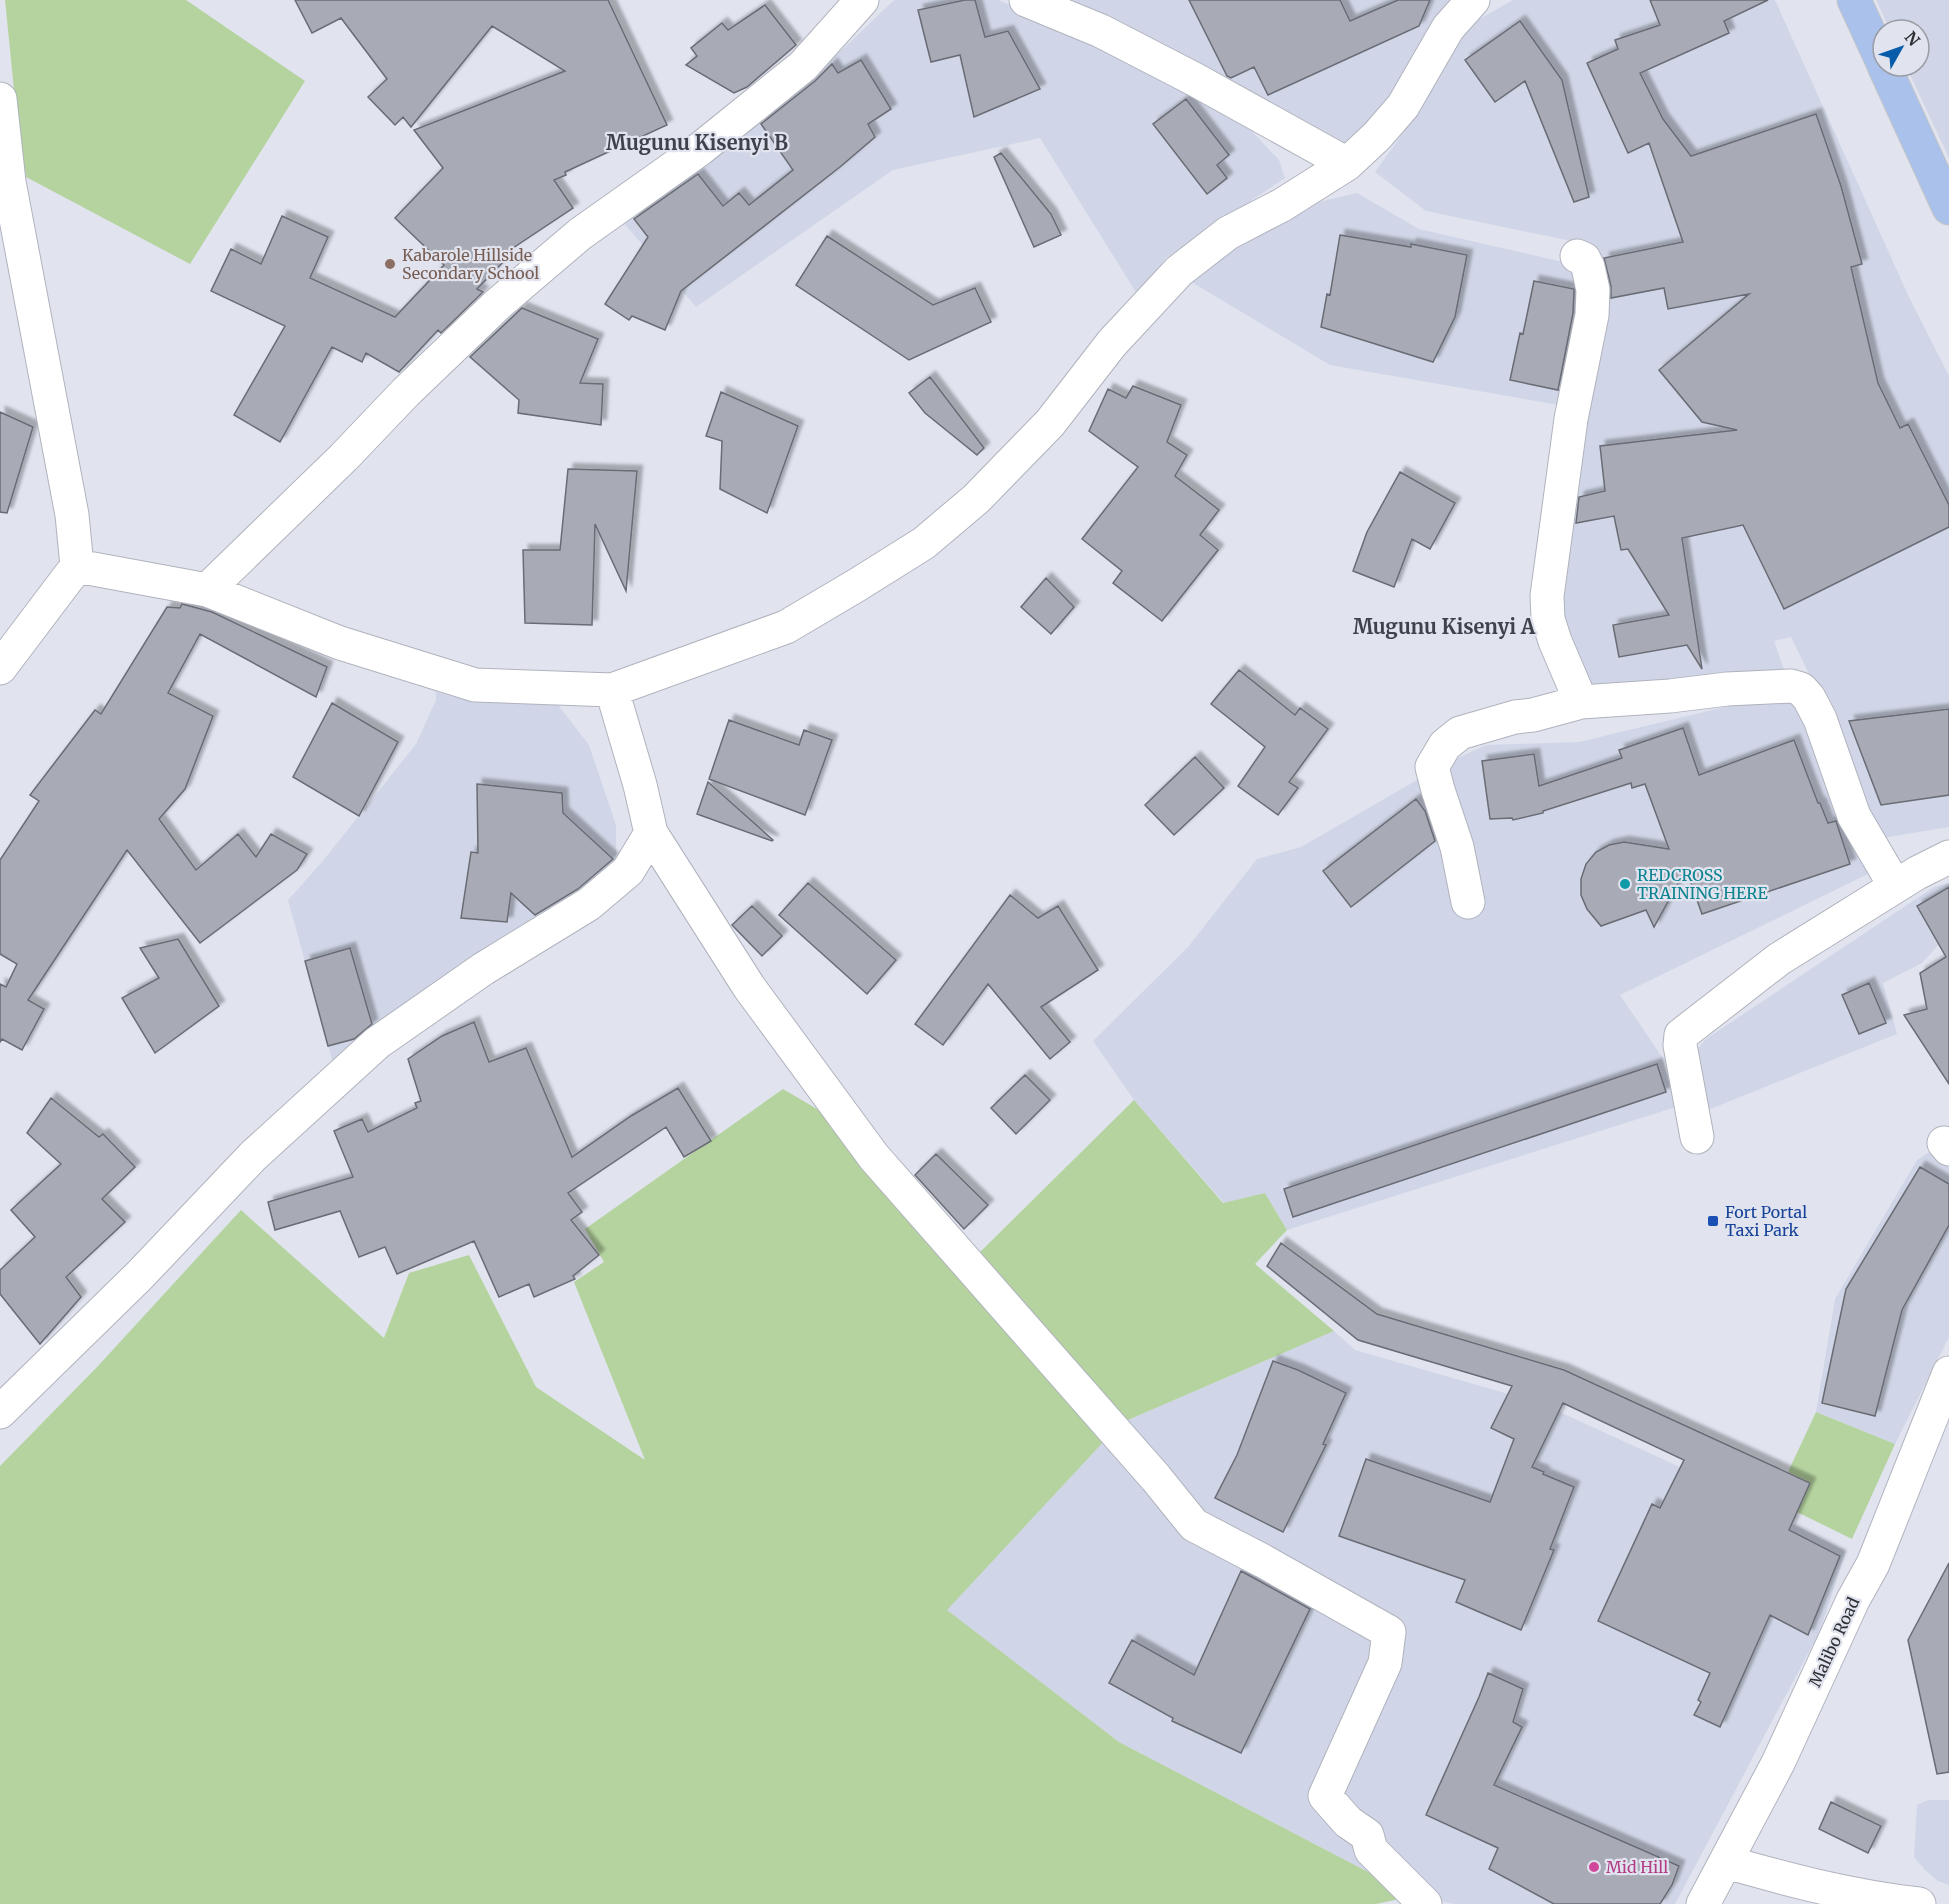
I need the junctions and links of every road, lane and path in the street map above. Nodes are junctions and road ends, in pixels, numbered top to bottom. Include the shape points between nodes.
1 (862, 0) edge
2 (1026, 0) edge
3 (1473, 0) edge
4 (1854, 0) edge
5 (1871, 36) edge
6 (1890, 78) edge
7 (0, 99) edge
8 (1347, 164) junction
9 (1949, 208) edge
10 (1577, 256) dead end
11 (77, 566) junction
12 (207, 590) junction
13 (0, 668) edge
14 (612, 690) junction
15 (1581, 702) junction
16 (651, 833) junction
17 (1949, 857) edge
18 (1895, 886) junction
19 (1468, 902) dead end
20 (1697, 1137) dead end
21 (1945, 1394) edge
22 (0, 1412) edge
23 (1726, 1862) junction
24 (1425, 1904) edge
25 (1703, 1904) edge
26 (1919, 1904) edge

1 - 12 street via 803,66 700,149 580,234 499,303
2 - 8 street via 1101,31
3 - 8 street via 1448,28 1403,106
4 - 5 main road
6 - 9 main road
7 - 11 street via 9,182 72,515
8 - 14 street via 1228,233 1179,271 1112,343 1050,423 976,499 924,543 786,627
10 - 15 street via 1588,267 1593,290 1592,315 1571,419 1547,596 1548,619 1555,641
11 - 12 street
11 - 13 street
12 - 14 street via 340,644 475,685
14 - 16 street
15 - 18 street via 1726,689 1801,689 1820,719 1854,816
15 - 19 street via 1460,733 1445,746 1432,767 1457,847
16 - 22 street via 627,872 589,904 483,969 377,1043 253,1156 139,1276
16 - 24 street via 749,987 873,1157 1194,1526 1389,1632 1385,1663 1325,1796 1348,1822 1367,1835 1371,1850
17 - 18 street
18 - 20 street via 1779,959 1681,1035
21 - 23 street, Malibo Road via 1873,1564
23 - 25 street, Malibo Road
23 - 26 street via 1877,1900

